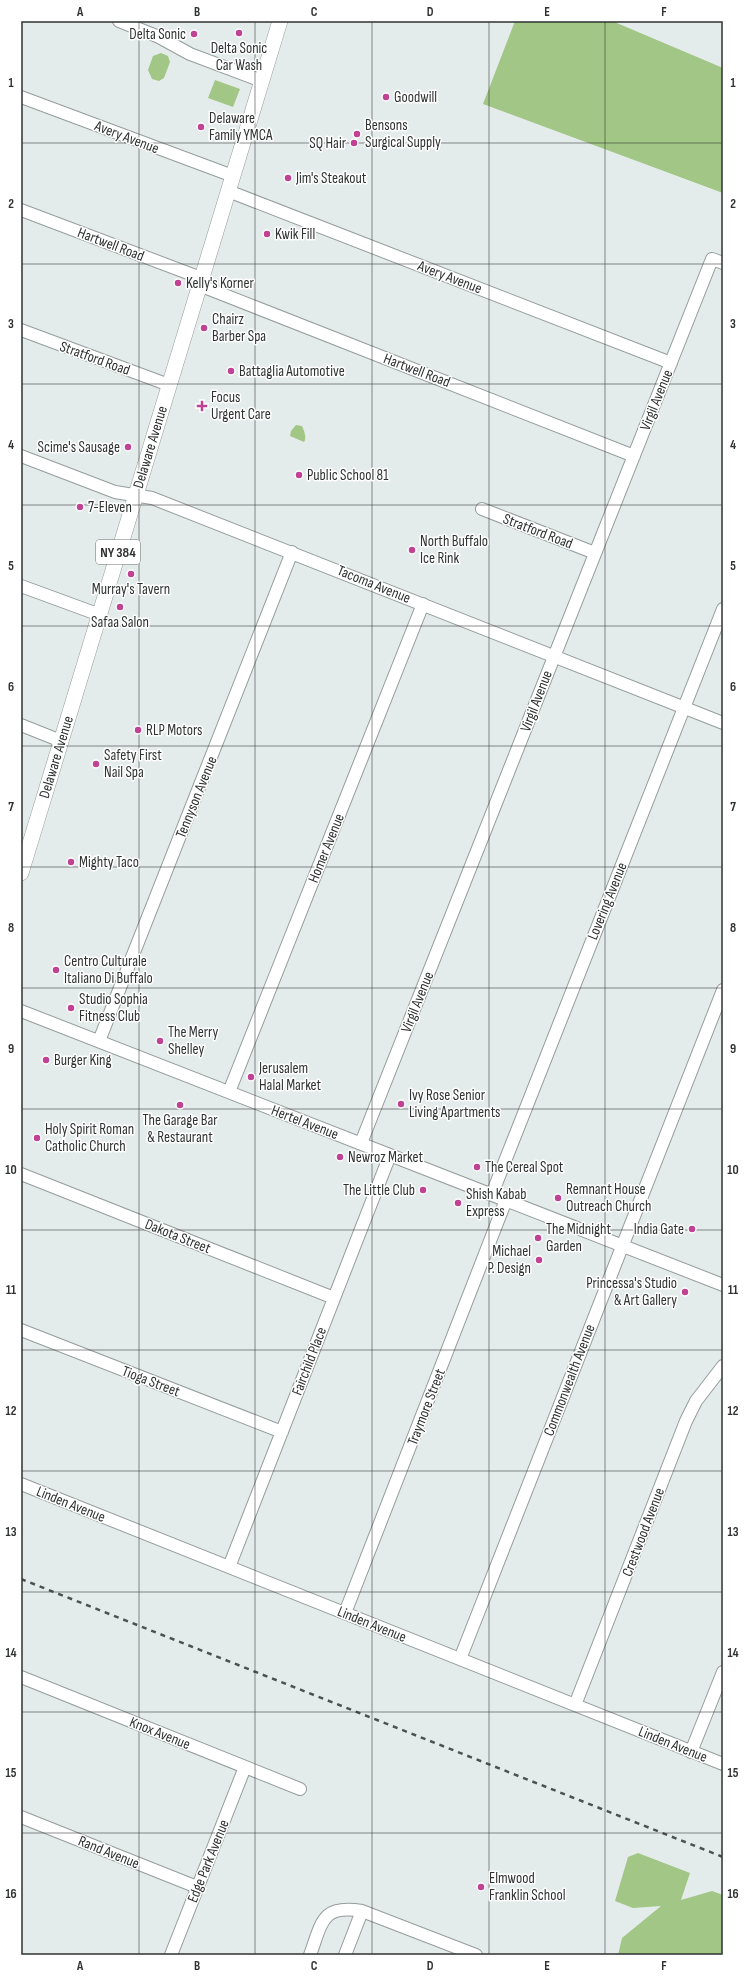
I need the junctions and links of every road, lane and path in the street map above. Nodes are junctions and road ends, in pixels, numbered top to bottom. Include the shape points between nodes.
1 (119, 21) edge
2 (280, 21) edge
3 (262, 81) junction
4 (21, 97) edge
5 (233, 176) junction
6 (228, 191) junction
7 (21, 210) edge
8 (718, 261) edge
9 (200, 282) junction
10 (21, 330) edge
11 (671, 363) junction
12 (169, 385) junction
13 (21, 456) edge
14 (634, 456) junction
15 (135, 495) junction
16 (482, 509) dead end
17 (292, 552) junction
18 (595, 553) junction
19 (21, 586) edge
20 (423, 604) junction
21 (723, 609) edge
22 (100, 615) junction
23 (554, 655) junction
24 (684, 708) junction
25 (723, 723) edge
26 (21, 726) edge
27 (61, 741) junction
28 (21, 871) edge
29 (723, 990) edge
30 (21, 1011) edge
31 (99, 1041) junction
32 (229, 1092) junction
33 (361, 1143) junction
34 (390, 1155) junction
35 (21, 1174) edge
36 (492, 1194) junction
37 (506, 1200) junction
38 (622, 1245) junction
39 (723, 1285) edge
40 (334, 1298) junction
41 (21, 1330) edge
42 (723, 1366) edge
43 (282, 1432) junction
44 (21, 1484) edge
45 (229, 1567) junction
46 (345, 1613) junction
47 (460, 1659) junction
48 (723, 1672) edge
49 (21, 1677) edge
50 (575, 1705) junction
51 (692, 1752) junction
52 (723, 1764) edge
53 (245, 1767) junction
54 (300, 1789) dead end
55 (21, 1817) edge
56 (197, 1887) junction
57 (362, 1911) junction
58 (171, 1955) edge
59 (310, 1955) edge
60 (345, 1955) edge
61 (476, 1955) edge

1 - 3 street via 159,37 190,54
2 - 3 main road, Delaware Avenue / NY 384
3 - 5 main road, Delaware Avenue / NY 384
4 - 5 street, Avery Avenue
5 - 6 main road, Delaware Avenue / NY 384
6 - 9 main road, Delaware Avenue / NY 384
6 - 11 street, Avery Avenue
7 - 9 street, Hartwell Road
8 - 11 street, Virgil Avenue
9 - 12 main road, Delaware Avenue / NY 384
9 - 14 street, Hartwell Road
10 - 12 street, Stratford Road
11 - 14 street, Virgil Avenue
12 - 15 main road, Delaware Avenue / NY 384
13 - 15 street, Tacoma Avenue via 115,492
14 - 18 street, Virgil Avenue
15 - 17 street, Tacoma Avenue via 152,498
15 - 22 main road, Delaware Avenue / NY 384
16 - 18 street, Stratford Road
17 - 20 street, Tacoma Avenue
17 - 31 street, Tennyson Avenue
18 - 23 street, Virgil Avenue
19 - 22 street
20 - 23 street, Tacoma Avenue
20 - 32 street, Homer Avenue
21 - 24 street, Lovering Avenue
22 - 27 main road, Delaware Avenue / NY 384
23 - 24 street, Tacoma Avenue
23 - 33 street, Virgil Avenue
24 - 25 street, Tacoma Avenue
24 - 36 street, Lovering Avenue
26 - 27 street
27 - 28 main road, Delaware Avenue / NY 384
29 - 38 street, Commonwealth Avenue
30 - 31 street, Hertel Avenue
31 - 32 street, Hertel Avenue
32 - 33 street, Hertel Avenue
33 - 34 street, Hertel Avenue
34 - 36 street, Hertel Avenue
34 - 40 street, Fairchild Place
35 - 40 street, Dakota Street
36 - 37 street, Hertel Avenue
37 - 38 street, Hertel Avenue
37 - 46 street, Traymore Street
38 - 39 street, Hertel Avenue
38 - 47 street, Commonwealth Avenue
40 - 43 street, Fairchild Place
41 - 43 street, Tioga Street
42 - 50 street, Crestwood Avenue via 696,1401 686,1421
43 - 45 street, Fairchild Place
44 - 45 street, Linden Avenue
45 - 46 street, Linden Avenue
46 - 47 street, Linden Avenue
47 - 50 street, Linden Avenue
48 - 51 street
49 - 53 street, Knox Avenue
50 - 51 street, Linden Avenue
51 - 52 street, Linden Avenue
53 - 54 street, Knox Avenue
53 - 56 street, Edge Park Avenue
55 - 56 street, Rand Avenue
56 - 58 street, Edge Park Avenue
57 - 59 street via 343,1908 330,1913 323,1920
57 - 60 street
57 - 61 street

